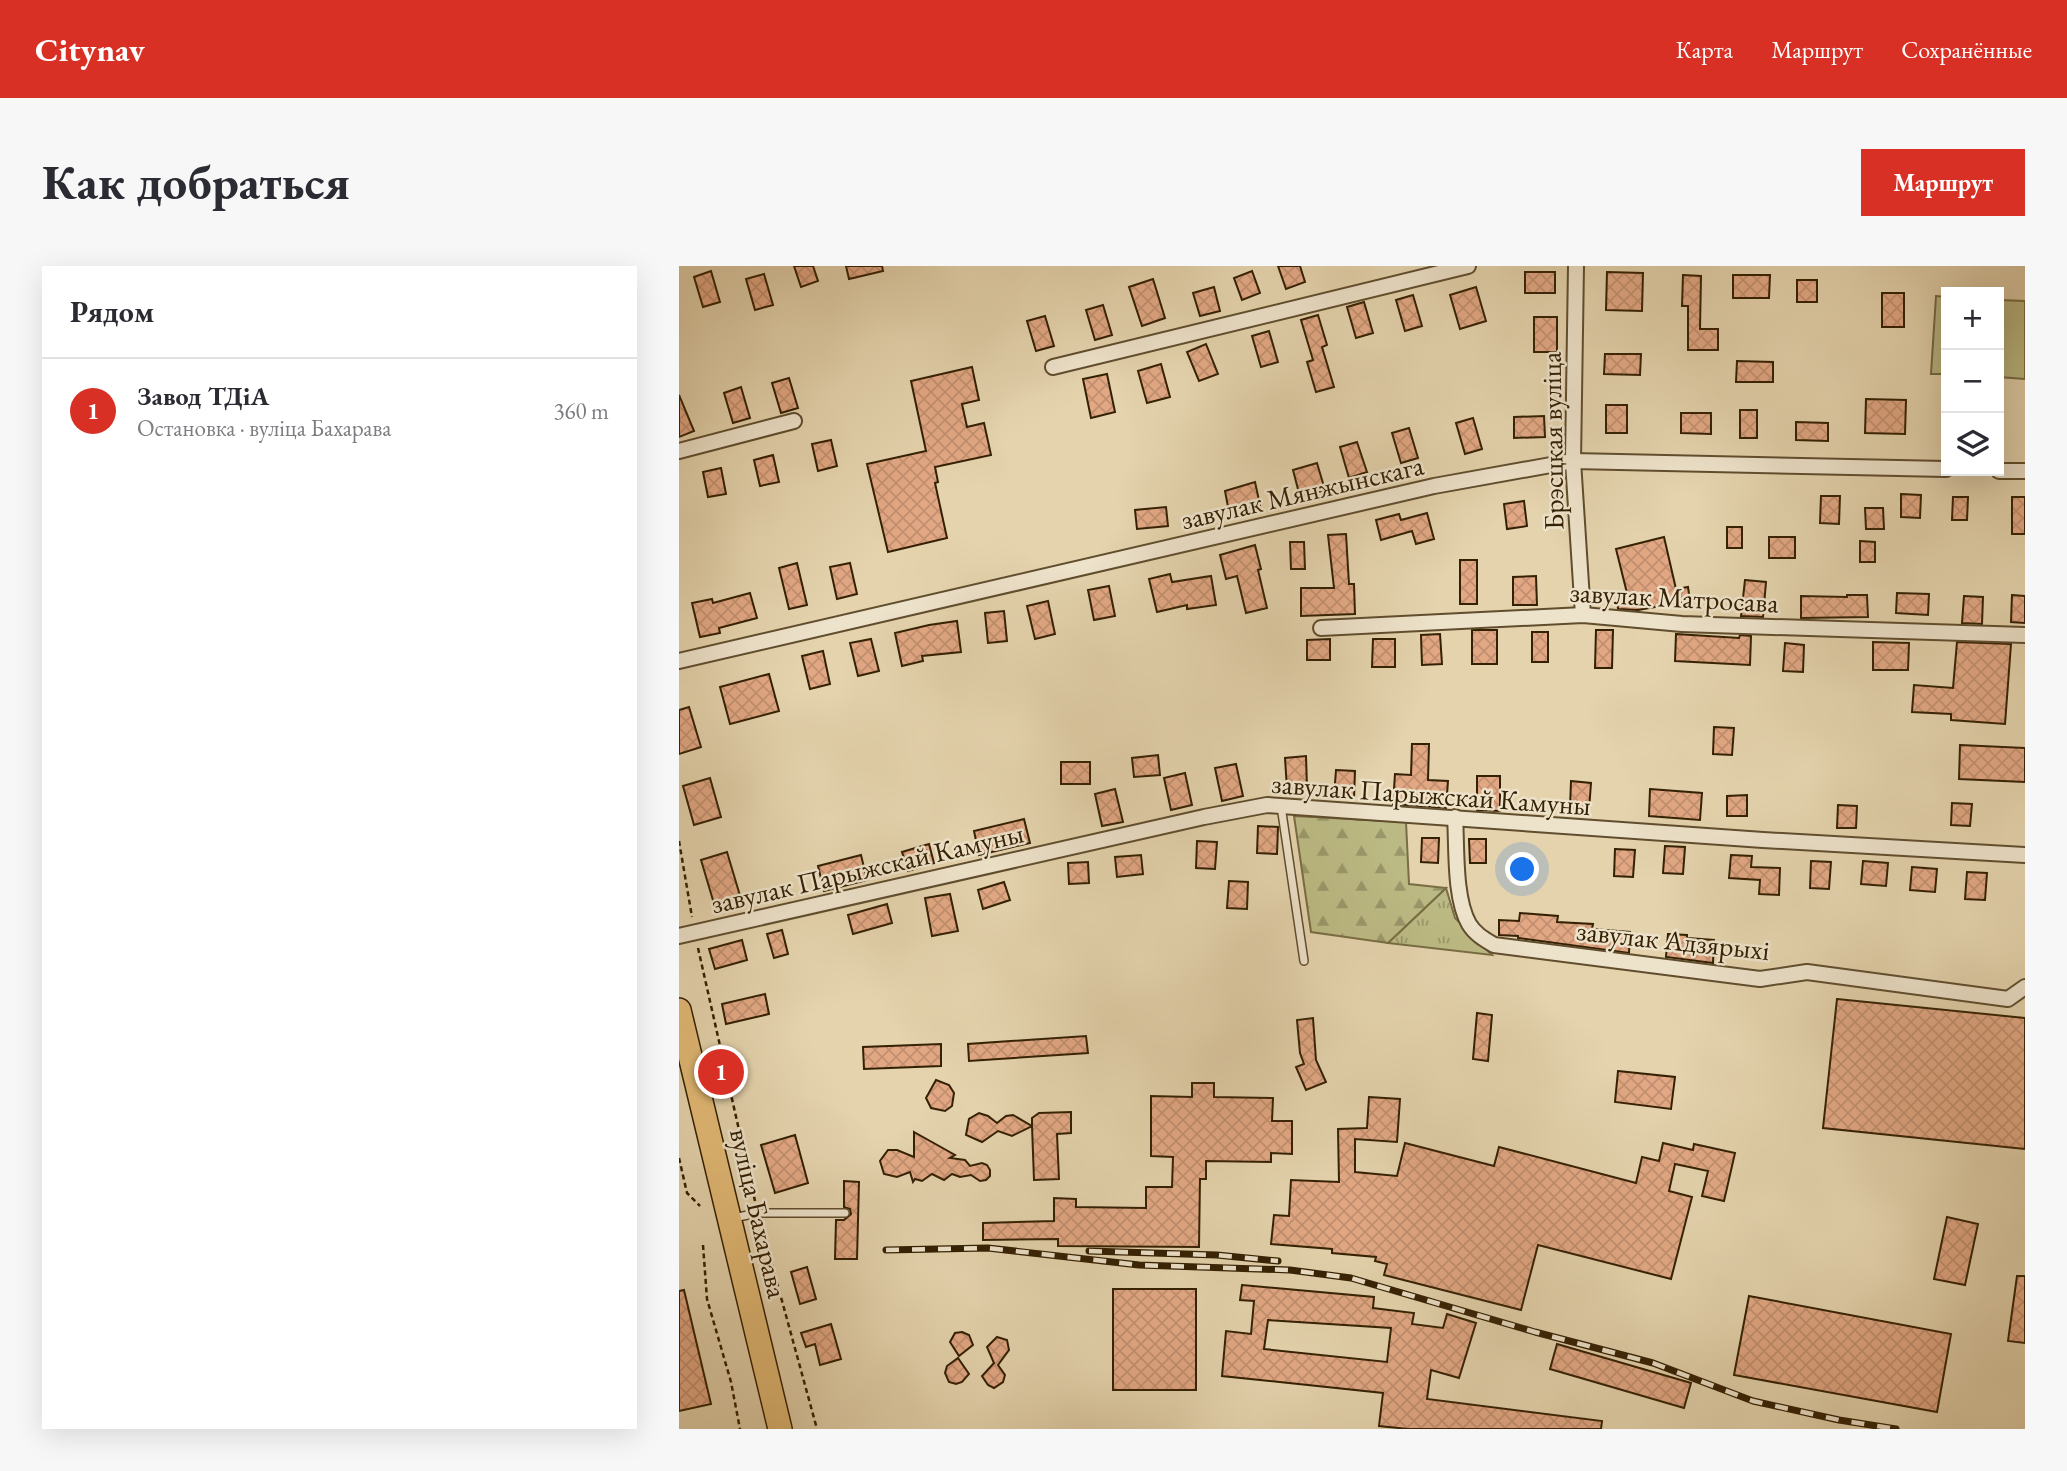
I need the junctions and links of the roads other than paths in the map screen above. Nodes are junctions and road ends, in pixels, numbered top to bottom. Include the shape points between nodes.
1 (1468, 266) edge
2 (1576, 266) edge
3 (1053, 367) dead end
4 (794, 421) dead end
5 (679, 451) edge
6 (1573, 461) junction
7 (1941, 469) edge
8 (2004, 471) edge
9 (2025, 471) edge
10 (1583, 615) junction
11 (1321, 628) dead end
12 (2025, 635) edge
13 (679, 661) edge
14 (1281, 806) junction
15 (1455, 817) junction
16 (2025, 855) edge
17 (679, 936) edge
18 (1304, 961) dead end
19 (2025, 987) edge
20 (679, 1010) edge
21 (845, 1213) dead end
22 (729, 1218) junction
23 (780, 1429) edge

1 - 3 street
2 - 6 street, Брэсцкая вуліца
4 - 5 street
6 - 7 street, завулак Мянжынскага
6 - 10 street, Брэсцкая вуліца
6 - 13 street, завулак Мянжынскага via 1434,486
8 - 9 street
10 - 11 street, завулак Матросава
10 - 12 street, завулак Матросава via 1682,624
14 - 15 street, завулак Парыжскай Камуны
14 - 17 street, завулак Парыжскай Камуны via 1204,817
14 - 18 lane
15 - 16 street, завулак Парыжскай Камуны
15 - 19 street, завулак Адзярыхі via 1464,912 1478,936 1494,945 1760,979 1807,972 2008,999
20 - 22 main road, вуліца Бахарава
21 - 22 lane via 758,1213
22 - 23 main road, вуліца Бахарава

